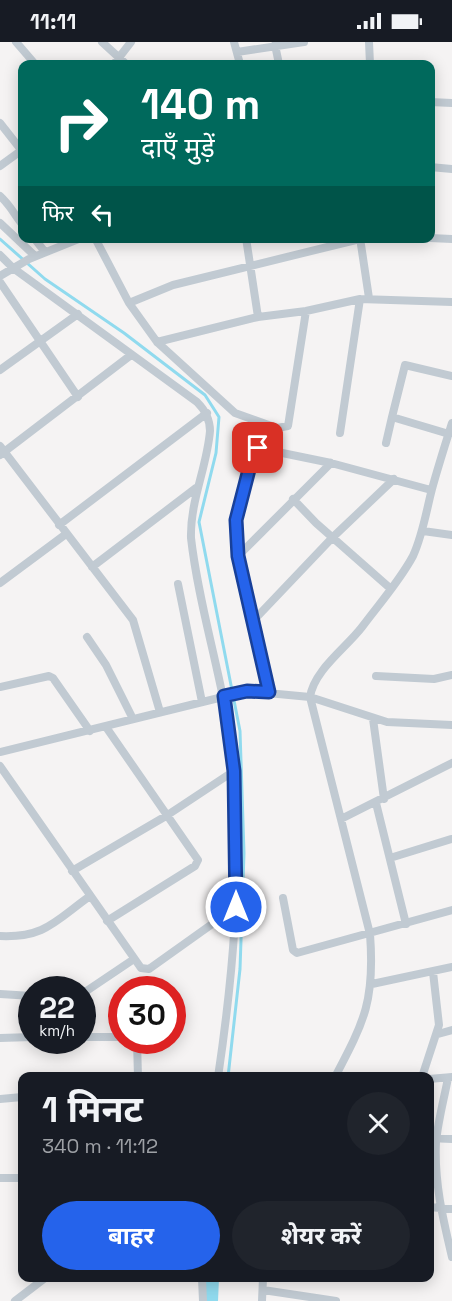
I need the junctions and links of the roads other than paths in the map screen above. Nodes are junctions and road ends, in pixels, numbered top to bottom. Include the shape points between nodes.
1 (16, 42) edge
2 (102, 42) edge
3 (131, 42) edge
4 (234, 42) edge
5 (304, 42) edge
6 (369, 42) edge
7 (268, 44) edge
8 (237, 52) junction
9 (32, 60) edge
10 (117, 60) edge
11 (122, 60) edge
12 (239, 60) edge
13 (277, 60) edge
14 (370, 60) edge
15 (435, 102) edge
16 (452, 103) edge
17 (0, 123) edge
18 (18, 146) edge
19 (18, 154) edge
20 (0, 166) edge
21 (435, 167) edge
22 (452, 169) edge
23 (0, 196) edge
24 (18, 219) edge
25 (0, 223) edge
26 (435, 238) edge
27 (452, 239) edge
28 (18, 242) edge
29 (19, 243) edge
30 (38, 243) edge
31 (68, 243) edge
32 (98, 243) edge
33 (247, 243) edge
34 (344, 243) edge
35 (360, 243) edge
36 (45, 252) junction
37 (0, 255) edge
38 (32, 257) junction
39 (16, 266) junction
40 (249, 267) junction
41 (0, 276) edge
42 (0, 282) edge
43 (364, 299) junction
44 (452, 302) edge
45 (129, 303) junction
46 (306, 311) junction
47 (78, 314) junction
48 (258, 317) junction
49 (39, 342) junction
50 (157, 342) junction
51 (131, 355) junction
52 (0, 370) edge
53 (452, 376) edge
54 (78, 397) junction
55 (207, 413) junction
56 (392, 417) junction
57 (452, 423) edge
58 (340, 433) dead end
59 (448, 434) junction
60 (386, 443) dead end
61 (1, 451) edge
62 (331, 463) junction
63 (394, 479) junction
64 (196, 488) junction
65 (431, 490) junction
66 (293, 499) junction
67 (59, 525) junction
68 (423, 531) junction
69 (66, 534) junction
70 (452, 535) edge
71 (333, 538) junction
72 (238, 556) junction
73 (92, 567) junction
74 (0, 583) edge
75 (178, 584) dead end
76 (391, 589) junction
77 (253, 621) junction
78 (87, 637) dead end
79 (452, 675) edge
80 (376, 676) dead end
81 (0, 687) edge
82 (269, 692) junction
83 (227, 695) junction
84 (310, 697) junction
85 (202, 702) junction
86 (160, 712) junction
87 (133, 719) junction
88 (373, 719) junction
89 (452, 725) edge
90 (106, 727) junction
91 (90, 731) junction
92 (0, 752) edge
93 (452, 763) edge
94 (0, 766) edge
95 (234, 771) junction
96 (380, 801) junction
97 (166, 816) junction
98 (341, 819) junction
99 (451, 839) edge
100 (390, 858) junction
101 (72, 871) junction
102 (90, 896) junction
103 (283, 898) dead end
104 (236, 907) junction
105 (452, 910) edge
106 (107, 921) junction
107 (406, 924) junction
108 (370, 934) junction
109 (0, 936) edge
110 (134, 959) junction
111 (452, 967) edge
112 (433, 972) junction
113 (96, 984) edge
114 (372, 984) junction
115 (0, 994) edge
116 (18, 995) edge
117 (452, 1030) edge
118 (438, 1034) junction
119 (18, 1037) edge
120 (0, 1038) edge
121 (137, 1054) edge
122 (138, 1072) edge
123 (220, 1072) edge
124 (337, 1072) edge
125 (424, 1072) edge
126 (450, 1078) edge
127 (434, 1079) edge
128 (18, 1097) edge
129 (0, 1098) edge
130 (434, 1135) edge
131 (434, 1139) edge
132 (452, 1139) edge
133 (434, 1150) edge
134 (0, 1178) edge
135 (18, 1178) edge
136 (434, 1207) edge
137 (440, 1208) junction
138 (452, 1209) edge
139 (452, 1257) edge
140 (40, 1282) edge
141 (202, 1282) edge
142 (263, 1282) edge
143 (263, 1290) junction
144 (15, 1301) edge
145 (202, 1301) edge
146 (262, 1301) edge
147 (336, 1301) edge

1 - 9 street
2 - 10 street
3 - 11 street
4 - 8 street
5 - 7 street
6 - 14 street
7 - 8 street
7 - 13 street
8 - 12 street
15 - 16 street
17 - 18 street
19 - 20 street
21 - 22 street
23 - 24 street
25 - 28 street
26 - 27 street
29 - 38 street
30 - 36 street
31 - 36 street
32 - 45 street
33 - 40 street
34 - 40 street
35 - 43 street
36 - 38 street
37 - 39 street
38 - 39 street
39 - 41 street
39 - 47 street
40 - 45 street via 173,285
40 - 48 street
42 - 49 street
43 - 44 street
43 - 46 street
43 - 58 street
45 - 50 street
46 - 48 street
46 - 50 street via 285,428 235,413
47 - 49 street
47 - 51 street
48 - 50 street
49 - 52 street
49 - 54 street
51 - 54 street
51 - 55 street
53 - 56 street via 405,365
54 - 61 street
55 - 64 street via 210,430
55 - 67 street
56 - 59 street
56 - 60 street
57 - 59 street
59 - 65 street
61 - 67 street
62 - 63 street
62 - 66 street
62 - 72 street via 258,448 254,451 236,520
63 - 65 street
63 - 71 street
64 - 73 street
64 - 83 street via 191,514 192,552
65 - 68 street
66 - 71 street
66 - 72 street
67 - 69 street
68 - 70 street
68 - 76 street
69 - 73 street
69 - 74 street
71 - 76 street
71 - 77 street
72 - 77 street
73 - 86 street via 138,630
75 - 85 street
76 - 84 street via 318,677
77 - 82 street
78 - 87 street
79 - 80 street via 434,679
81 - 91 street via 49,676
82 - 83 street
82 - 84 street
83 - 85 street
83 - 95 street
84 - 88 street
84 - 98 street
85 - 86 street
86 - 87 street
87 - 90 street
88 - 89 street via 398,724
88 - 96 street
90 - 91 street
90 - 97 street
91 - 92 street
93 - 96 street
94 - 101 street
95 - 97 street
95 - 104 street
96 - 98 street
96 - 100 street
97 - 101 street
97 - 106 street via 196,856 197,864
98 - 108 street
99 - 100 street
100 - 107 street
101 - 102 street
102 - 106 street
102 - 109 street via 38,933
103 - 108 street via 296,953
104 - 110 street via 149,969 141,968
104 - 123 street via 233,980
105 - 107 street
106 - 110 street
107 - 108 street
108 - 114 street
110 - 113 street
111 - 112 street
112 - 114 street
112 - 118 street
114 - 124 street via 368,1009
115 - 116 street
117 - 118 street
118 - 125 street
119 - 120 street
121 - 122 street
126 - 127 street
126 - 130 street
128 - 129 street
131 - 132 street
133 - 137 street
134 - 135 street
136 - 137 street
137 - 138 street
137 - 139 street
140 - 144 street
141 - 145 street
142 - 143 street
143 - 146 street
143 - 147 street

